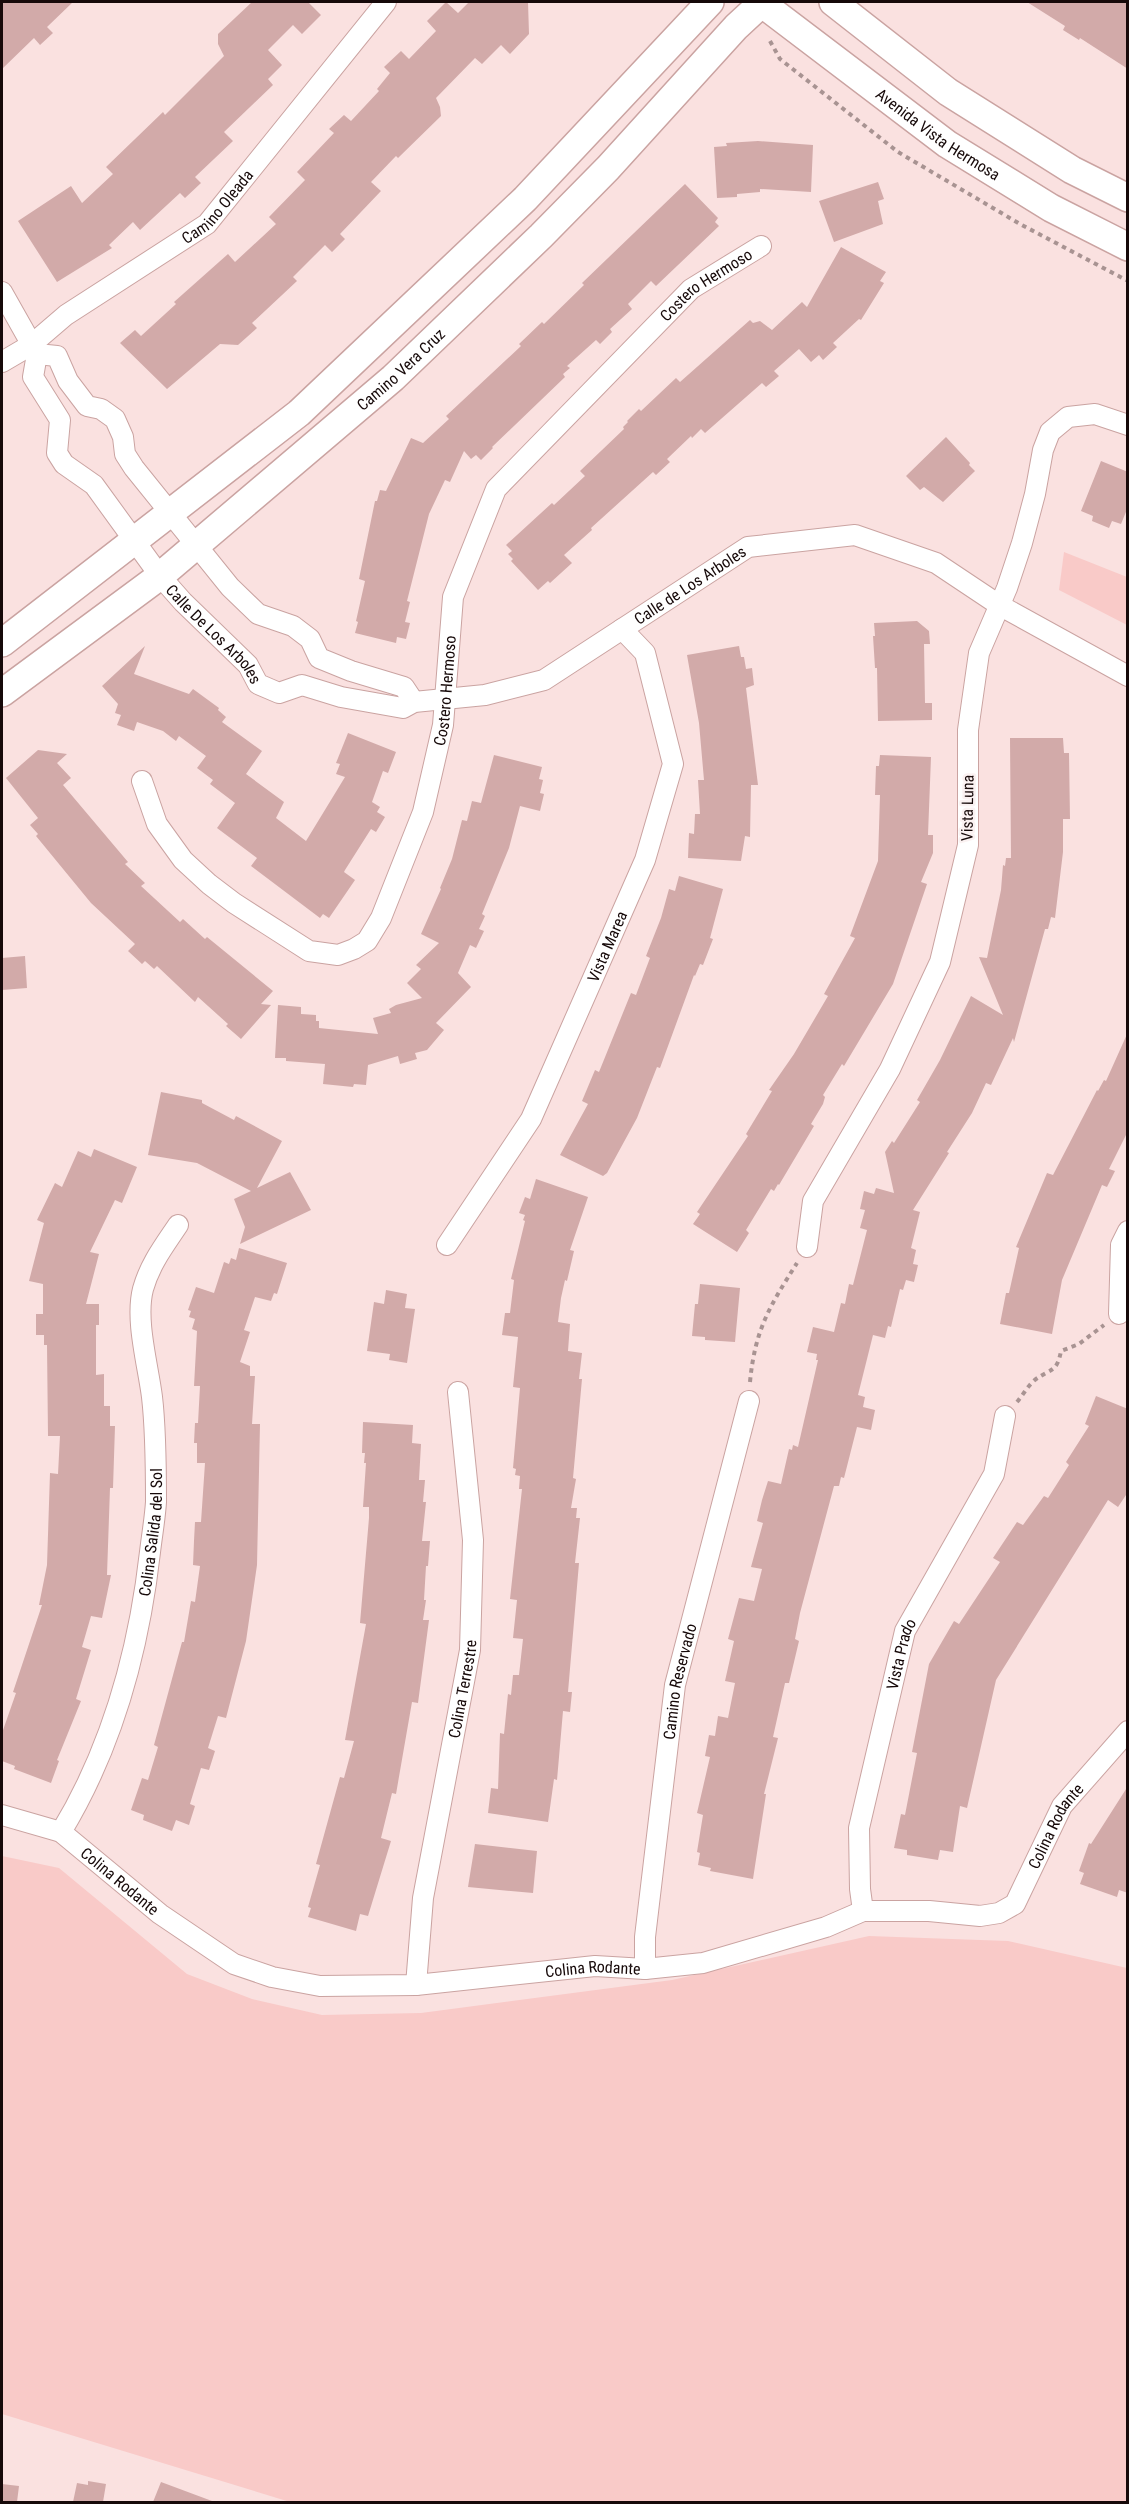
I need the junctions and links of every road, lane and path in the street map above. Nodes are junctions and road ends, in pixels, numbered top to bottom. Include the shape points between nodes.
1 (386, 2) edge
2 (710, 2) edge
3 (762, 2) edge
4 (833, 2) edge
5 (1128, 198) edge
6 (760, 246) dead end
7 (1128, 247) edge
8 (2, 292) edge
9 (34, 349) junction
10 (2, 362) edge
11 (87, 406) junction
12 (60, 420) junction
13 (1128, 425) edge
14 (170, 512) junction
15 (134, 540) junction
16 (196, 545) junction
17 (160, 576) junction
18 (999, 605) junction
19 (622, 629) junction
20 (2, 643) edge
21 (319, 658) junction
22 (1128, 676) edge
23 (302, 685) junction
24 (2, 693) edge
25 (446, 699) junction
26 (414, 702) junction
27 (142, 781) dead end
28 (178, 1225) dead end
29 (1128, 1231) edge
30 (447, 1245) dead end
31 (807, 1247) joint
32 (1119, 1314) joint
33 (458, 1392) dead end
34 (749, 1401) joint
35 (1005, 1416) joint
36 (1128, 1731) edge
37 (2, 1815) edge
38 (61, 1832) junction
39 (863, 1911) junction
40 (645, 1969) junction
41 (416, 1985) junction

1 - 9 street, Camino Oleada via 207,224 66,315
2 - 14 main road via 525,199 299,413
3 - 7 main road, Avenida Vista Hermosa via 947,144 1051,208
3 - 16 main road, Camino Vera Cruz via 533,244 393,378
4 - 5 main road via 948,92 1072,170
6 - 25 street, Costero Hermoso via 691,289 496,489 453,597
8 - 9 street
9 - 10 street, Camino Oleada
9 - 11 street via 57,356
9 - 12 street via 33,377
11 - 12 street
11 - 14 street via 115,418 125,454
12 - 15 street, Calle De Los Arboles via 57,453 64,464 94,484
13 - 18 street, Vista Luna via 1095,414 1068,417 1050,432 1022,543
14 - 15 main road
14 - 16 street
15 - 17 street, Calle De Los Arboles
15 - 20 main road
16 - 17 main road, Camino Vera Cruz
16 - 21 street via 217,573 258,614 293,626 310,639
17 - 23 street, Calle De Los Arboles via 248,666 258,684 279,693
17 - 24 main road, Camino Vera Cruz
18 - 19 street, Calle de Los Arboles via 936,563 855,535 748,547
18 - 22 street, Calle de Los Arboles
18 - 31 street, Vista Luna via 979,653 968,730 968,845 940,962 890,1069 813,1201
19 - 25 street, Calle de Los Arboles via 544,680 485,695
19 - 30 street, Vista Marea via 645,653 673,764 645,860 531,1119
21 - 23 street
21 - 26 street via 404,687
23 - 26 street, Calle De Los Arboles via 341,697 403,708
25 - 26 street, Calle de Los Arboles
25 - 27 street, Costero Hermoso via 423,812 381,918 367,940 338,955 309,951 209,884 183,860 157,824
28 - 38 street, Colina Salida del Sol via 152,1265 141,1308 152,1399 156,1503 144,1596 133,1651 97,1764
29 - 32 street via 1120,1245
31 - 34 path via 761,1325 752,1358
32 - 35 path via 1079,1344 1061,1351 1058,1364 1049,1374 1036,1379
33 - 41 street, Colina Terrestre via 473,1540 470,1650 423,1898
34 - 40 street, Camino Reservado via 675,1685 645,1937
35 - 39 street, Vista Prado via 994,1474 905,1631 859,1828
36 - 39 street, Colina Rodante via 1062,1806 1015,1904 999,1914 980,1916
37 - 38 street, Colina Rodante
38 - 41 street, Colina Rodante via 160,1914 234,1964 272,1977 320,1986
39 - 40 street, Colina Rodante via 826,1927 704,1963
40 - 41 street, Colina Rodante via 595,1966

